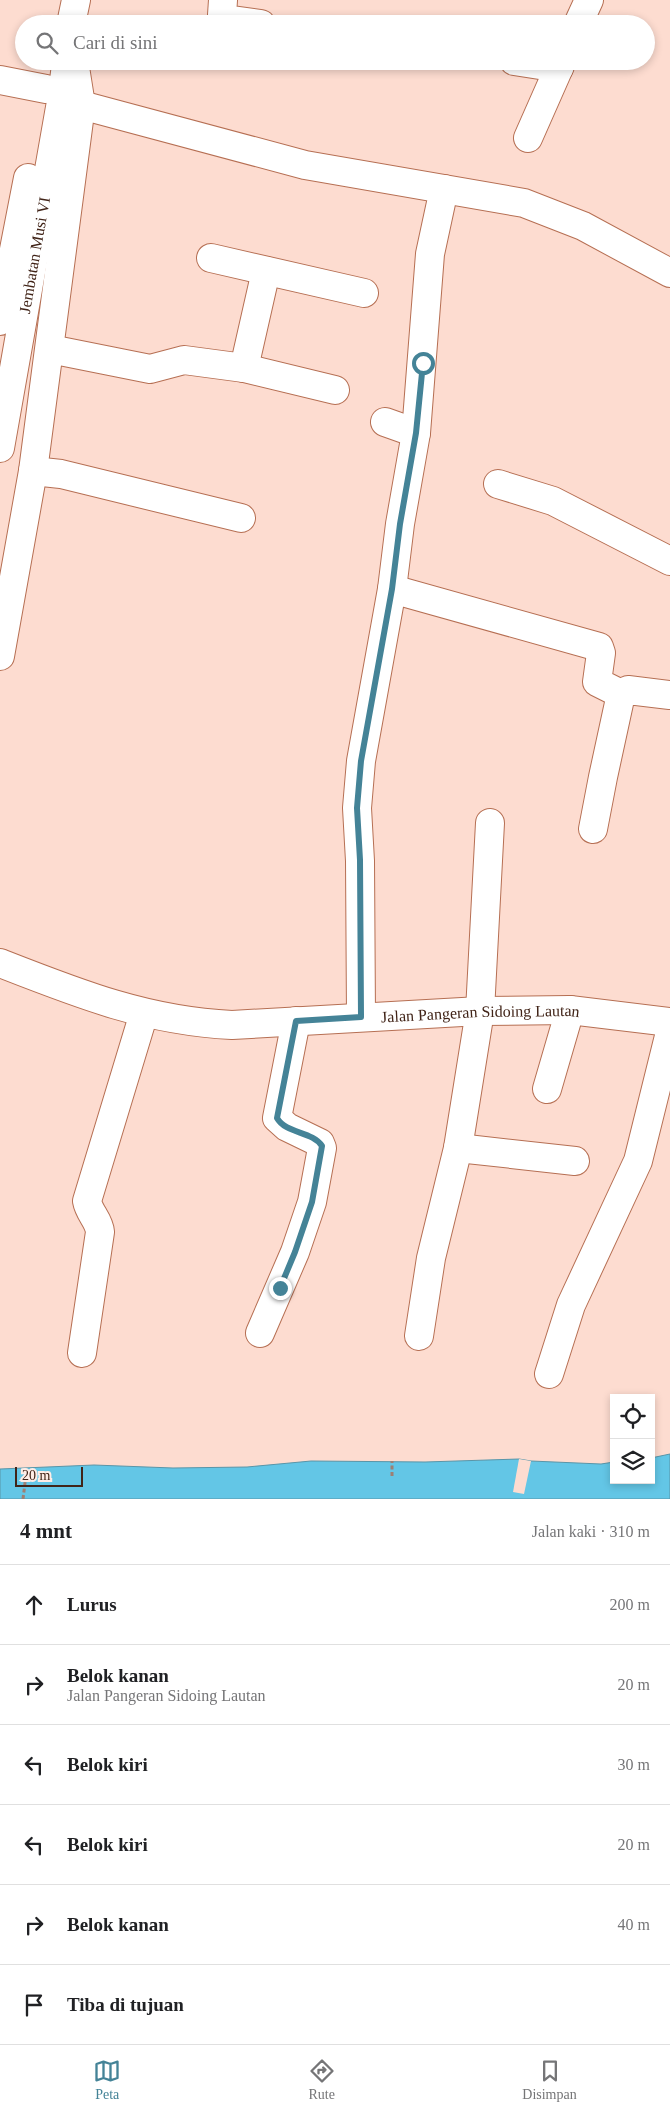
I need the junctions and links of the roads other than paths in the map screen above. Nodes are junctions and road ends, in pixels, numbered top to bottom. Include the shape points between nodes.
1 (76, 0) edge
2 (224, 0) edge
3 (588, 0) edge
4 (73, 15) edge
5 (222, 15) edge
6 (582, 15) edge
7 (54, 70) edge
8 (65, 70) edge
9 (75, 70) edge
10 (558, 70) edge
11 (0, 80) edge
12 (46, 89) junction
13 (81, 105) junction
14 (528, 138) dead end
15 (444, 189) junction
16 (211, 258) dead end
17 (266, 271) junction
18 (670, 273) edge
19 (364, 293) dead end
20 (0, 321) edge
21 (50, 349) junction
22 (244, 368) junction
23 (335, 390) dead end
24 (385, 422) dead end
25 (416, 433) junction
26 (0, 448) edge
27 (33, 471) junction
28 (498, 484) dead end
29 (241, 518) dead end
30 (670, 560) edge
31 (392, 589) junction
32 (0, 656) edge
33 (621, 694) junction
34 (670, 695) edge
35 (490, 823) dead end
36 (594, 829) dead end
37 (0, 963) edge
38 (570, 1010) junction
39 (480, 1011) junction
40 (144, 1013) junction
41 (361, 1017) junction
42 (296, 1021) junction
43 (670, 1022) edge
44 (670, 1032) edge
45 (548, 1089) dead end
46 (458, 1148) junction
47 (575, 1161) dead end
48 (260, 1333) dead end
49 (419, 1336) dead end
50 (82, 1353) dead end
51 (549, 1374) dead end

1 - 4 street
2 - 5 street
3 - 6 street
7 - 12 street
8 - 26 street, Jembatan Musi VI
9 - 13 street
10 - 14 street
11 - 12 street
12 - 20 street
13 - 15 street via 305,165
13 - 21 street
15 - 18 street via 524,203 553,213
15 - 25 street via 430,254
16 - 17 street
17 - 19 street
17 - 22 street
21 - 22 street via 150,369 184,360
21 - 27 street
22 - 23 street
24 - 25 street
25 - 31 street
27 - 29 street via 62,474
27 - 32 street
28 - 30 street via 553,501
31 - 33 street via 599,647 597,682
31 - 41 street via 361,761 357,808
33 - 34 street via 628,690
33 - 36 street
35 - 39 street
37 - 40 street, Jalan Pangeran Sidoing Lautan via 95,999
38 - 39 street, Jalan Pangeran Sidoing Lautan
38 - 43 street, Jalan Pangeran Sidoing Lautan
38 - 45 street
39 - 41 street, Jalan Pangeran Sidoing Lautan
39 - 46 street
40 - 42 street, Jalan Pangeran Sidoing Lautan via 202,1024
40 - 50 street via 87,1201 100,1232
41 - 42 street, Jalan Pangeran Sidoing Lautan
42 - 48 street via 277,1118 287,1127 320,1143 322,1148 312,1202 295,1252
44 - 51 street via 638,1161 571,1305
46 - 47 street
46 - 49 street via 431,1258

